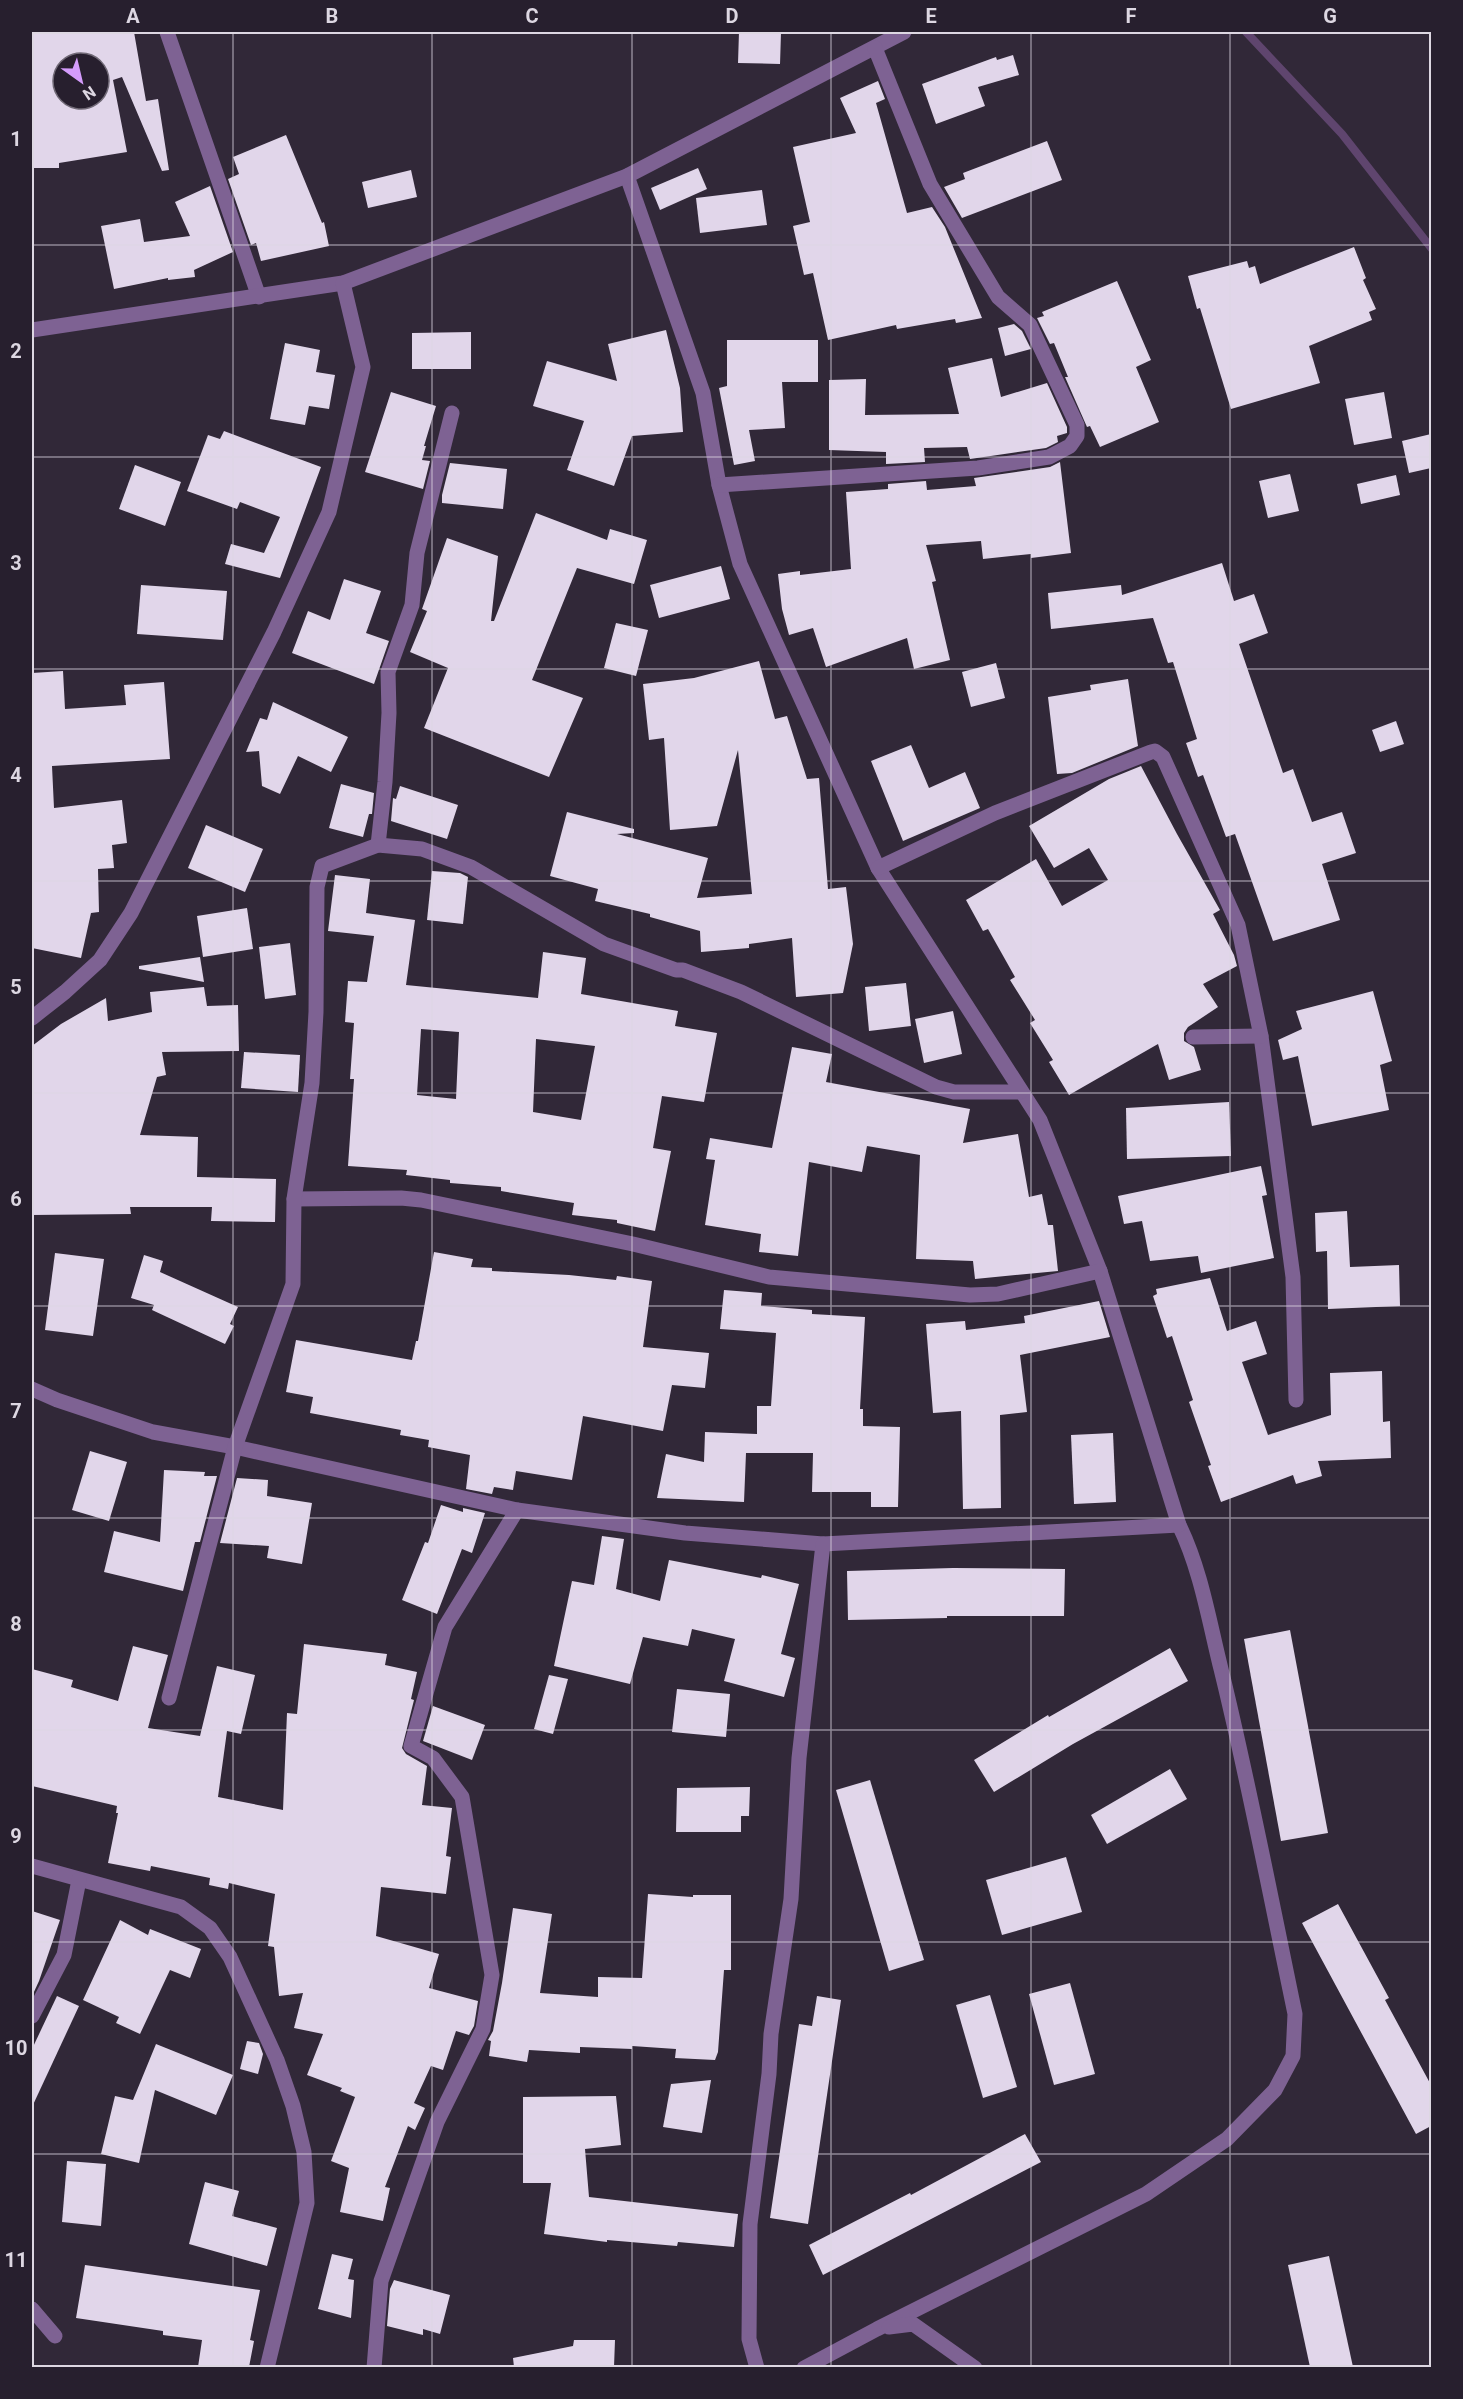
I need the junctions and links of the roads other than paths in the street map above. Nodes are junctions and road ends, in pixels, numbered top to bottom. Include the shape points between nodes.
1 (167, 32) edge
2 (904, 32) edge
3 (875, 48) junction
4 (627, 176) junction
5 (343, 283) junction
6 (259, 297) junction
7 (32, 330) edge
8 (452, 413) dead end
9 (719, 485) junction
10 (378, 845) junction
11 (878, 868) junction
12 (32, 1018) edge
13 (1261, 1036) junction
14 (1193, 1037) dead end
15 (1020, 1092) junction
16 (294, 1199) junction
17 (1100, 1271) junction
18 (32, 1389) edge
19 (1296, 1400) dead end
20 (235, 1447) junction
21 (517, 1510) junction
22 (1179, 1525) junction
23 (823, 1544) junction
24 (169, 1698) dead end
25 (32, 1866) edge
26 (79, 1880) junction
27 (32, 2016) edge
28 (32, 2309) edge
29 (877, 2329) junction
30 (55, 2336) dead end
31 (267, 2367) edge
32 (374, 2367) edge
33 (757, 2367) edge
34 (804, 2367) edge
35 (975, 2367) edge

1 - 6 street
2 - 3 street
3 - 4 street
3 - 9 street via 930,184 998,297 1030,325 1077,425 1077,436 1070,446 1049,457 978,468
4 - 5 street
4 - 9 street via 703,393
5 - 6 street
5 - 12 street via 363,367 328,512 274,632 131,913 100,960
6 - 7 street
8 - 10 street via 417,553 412,605 388,672 389,713
9 - 11 street via 740,564
10 - 15 street via 422,849 471,867 604,944 741,992 936,1087 954,1092
10 - 16 street via 322,866 317,887 312,1083
11 - 13 street via 995,813 1151,752 1160,753 1167,761 1238,925
11 - 15 street
13 - 14 street
13 - 19 street via 1293,1277
15 - 17 street via 1040,1120
16 - 17 street via 421,1200 769,1277 958,1294 998,1294
16 - 20 street via 293,1284
17 - 22 street
18 - 20 street via 153,1432
20 - 21 street
20 - 24 street
21 - 23 street via 685,1533
21 - 32 street via 445,1627 411,1746 433,1758 462,1797 492,1975 483,2029 436,2122 381,2282
22 - 23 street
22 - 29 street via 1197,1574 1237,1736 1294,2013 1293,2056 1275,2090 1227,2139 1146,2194
23 - 33 street via 799,1758 791,1899 750,2224 749,2339
25 - 26 street
26 - 27 street via 64,1955
26 - 31 street via 182,1907 210,1928 230,1957 277,2060 304,2152 307,2203
28 - 30 street
29 - 34 street
29 - 35 street via 913,2324

